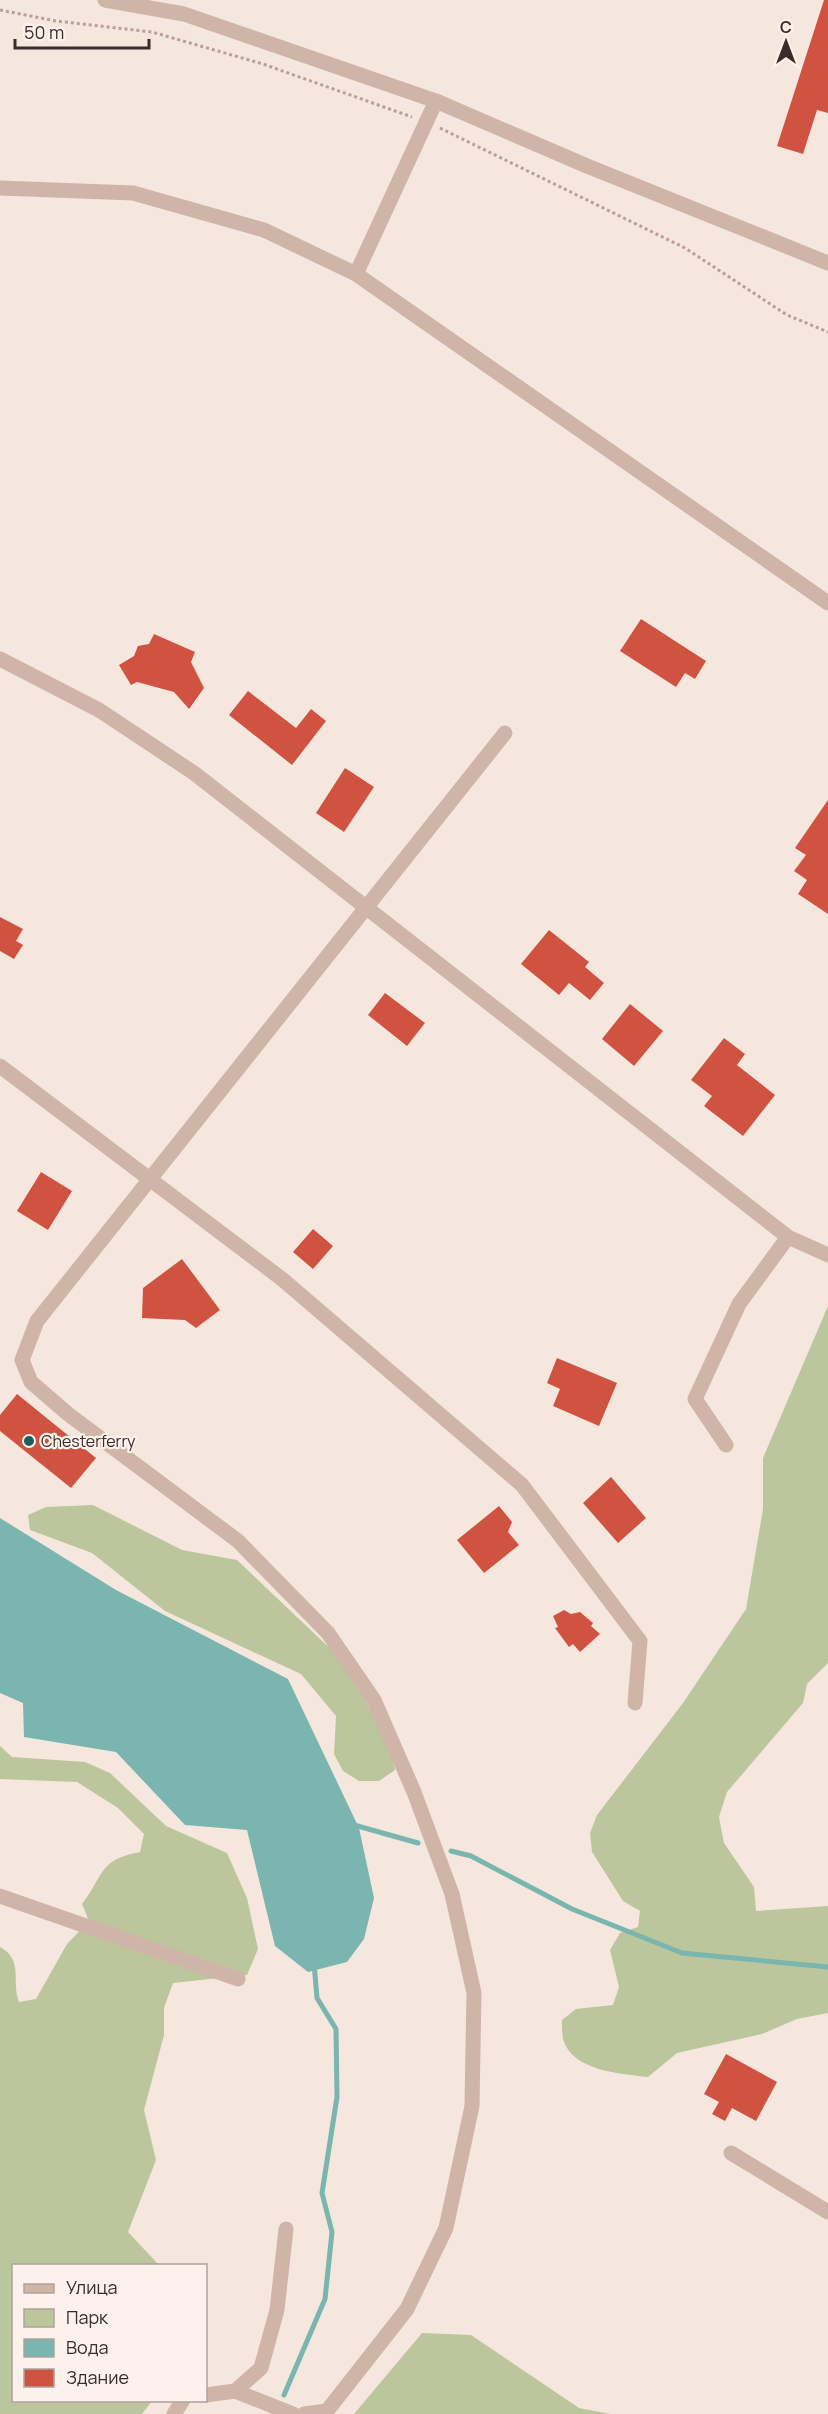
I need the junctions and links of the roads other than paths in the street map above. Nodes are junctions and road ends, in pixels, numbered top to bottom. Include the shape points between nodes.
1 (105, 0) edge
2 (436, 101) junction
3 (0, 188) edge
4 (828, 263) edge
5 (356, 274) junction
6 (828, 603) edge
7 (0, 659) edge
8 (505, 733) dead end
9 (368, 906) junction
10 (0, 1066) edge
11 (150, 1179) junction
12 (788, 1237) junction
13 (828, 1255) edge
14 (726, 1445) dead end
15 (635, 1703) dead end
16 (0, 1896) edge
17 (238, 1979) dead end
18 (732, 2153) dead end
19 (828, 2212) edge
20 (286, 2229) dead end
21 (235, 2391) junction
22 (207, 2395) edge
23 (293, 2414) edge
24 (304, 2414) edge

1 - 2 street via 184,14
2 - 4 street
2 - 5 street
3 - 5 street via 133,193 264,230
5 - 6 street
7 - 9 street via 99,710 194,772
8 - 9 street
9 - 11 street
9 - 12 street
10 - 11 street
11 - 15 street via 282,1279 522,1485 640,1641
11 - 24 street via 37,1321 22,1360 31,1382 238,1541 328,1633 374,1700 414,1792 452,1894 474,1993 472,2106 446,2228 407,2309 327,2411
12 - 13 street
12 - 14 street via 739,1304 695,1399
16 - 17 street
18 - 19 street
20 - 21 street via 278,2310 261,2368
21 - 22 street
21 - 23 street

